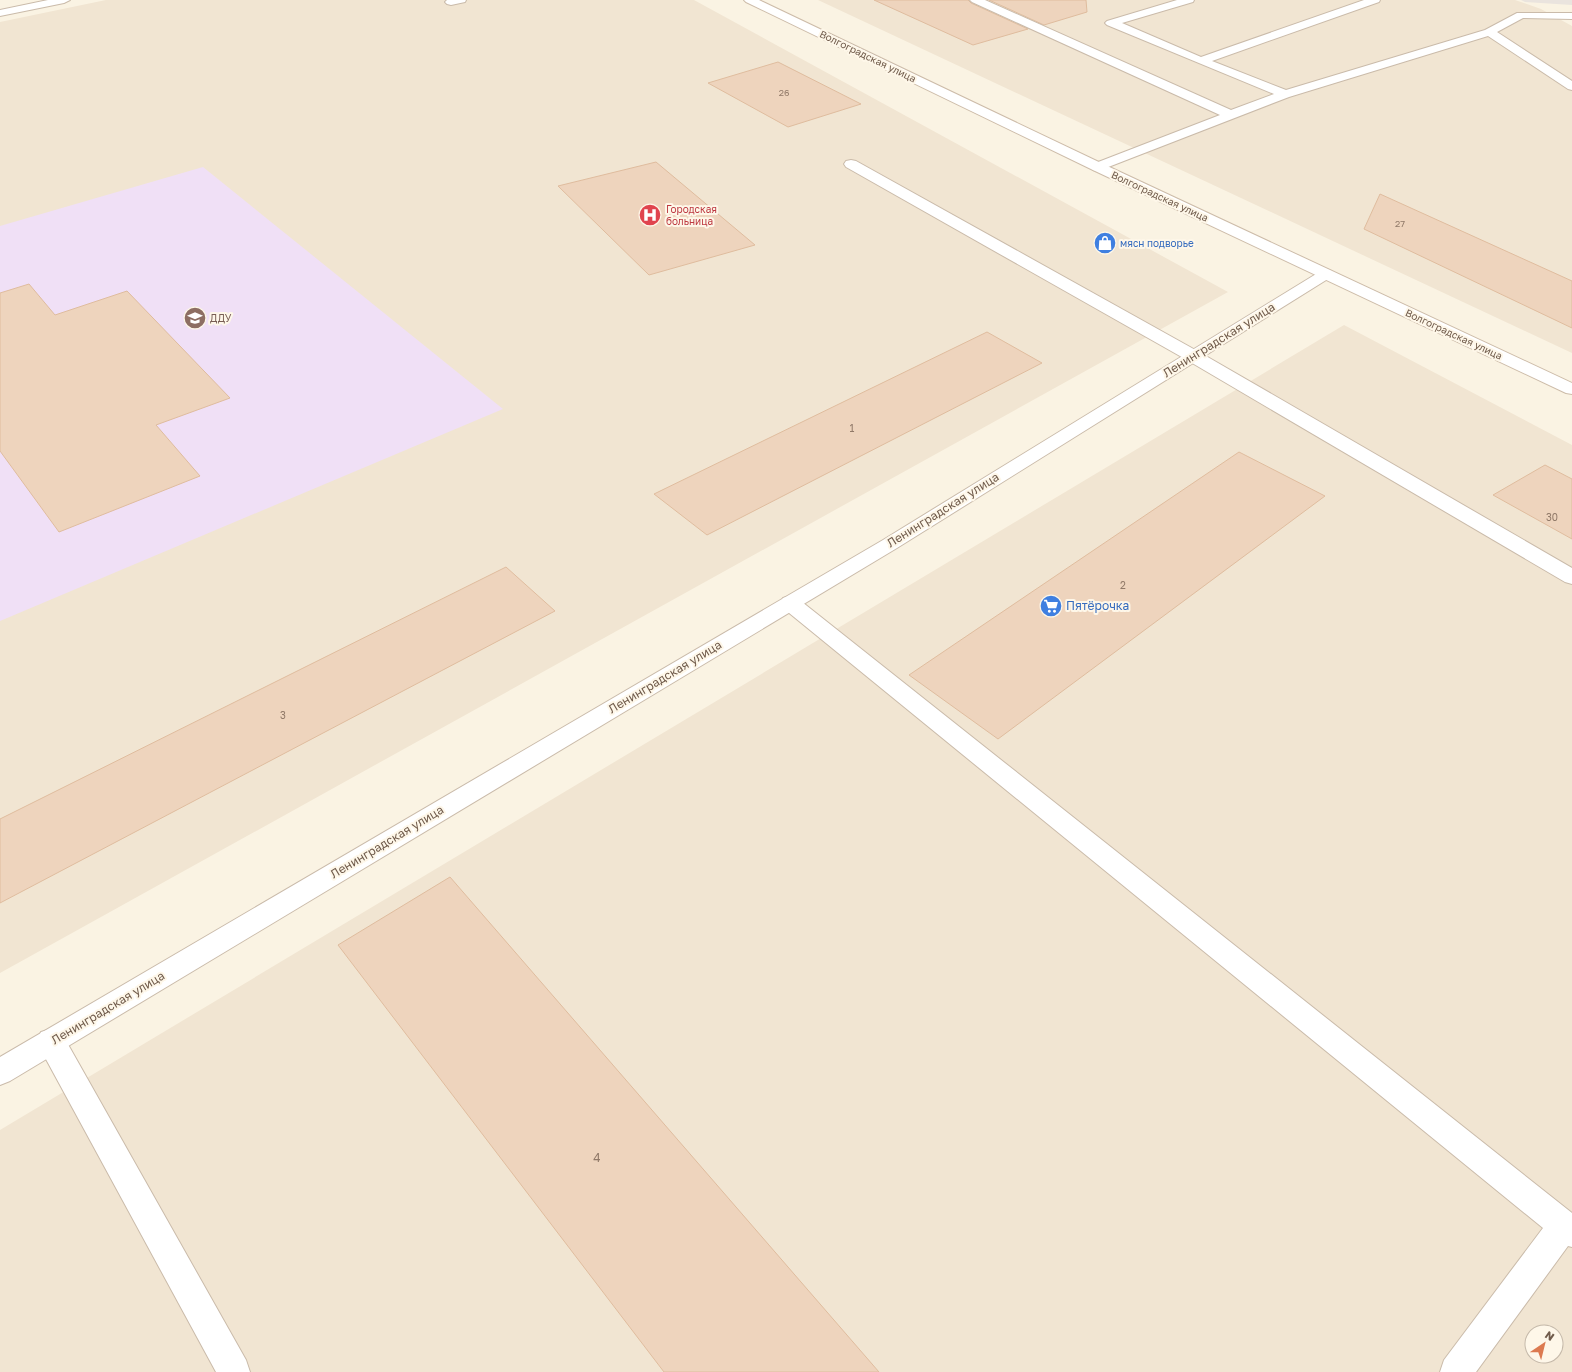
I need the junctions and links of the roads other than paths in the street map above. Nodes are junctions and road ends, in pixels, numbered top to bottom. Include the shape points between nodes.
1 (64, 0) edge
2 (750, 0) edge
3 (976, 0) edge
4 (1189, 0) edge
5 (1375, 0) edge
6 (0, 14) edge
7 (1572, 16) edge
8 (1489, 32) junction
9 (1201, 61) junction
10 (1572, 86) edge
11 (1285, 94) junction
12 (1231, 115) junction
13 (851, 164) dead end
14 (1098, 167) junction
15 (1326, 274) junction
16 (1193, 356) junction
17 (1572, 389) edge
18 (1572, 577) edge
19 (790, 603) junction
20 (51, 1041) junction
21 (0, 1072) edge
22 (1568, 1229) edge
23 (234, 1372) edge
24 (1456, 1372) edge

1 - 6 street
2 - 14 street, Волгоградская улица
3 - 12 street
4 - 9 street via 1111,23
5 - 9 street
7 - 8 street via 1521,15
8 - 10 street
8 - 11 street
9 - 11 street
11 - 12 street
12 - 14 street
13 - 16 street
14 - 15 street, Волгоградская улица
15 - 16 street, Ленинградская улица
15 - 17 street, Волгоградская улица
16 - 18 street
16 - 19 street, Ленинградская улица
19 - 20 street, Ленинградская улица
19 - 22 street
20 - 21 street, Ленинградская улица
20 - 23 street
22 - 24 street

